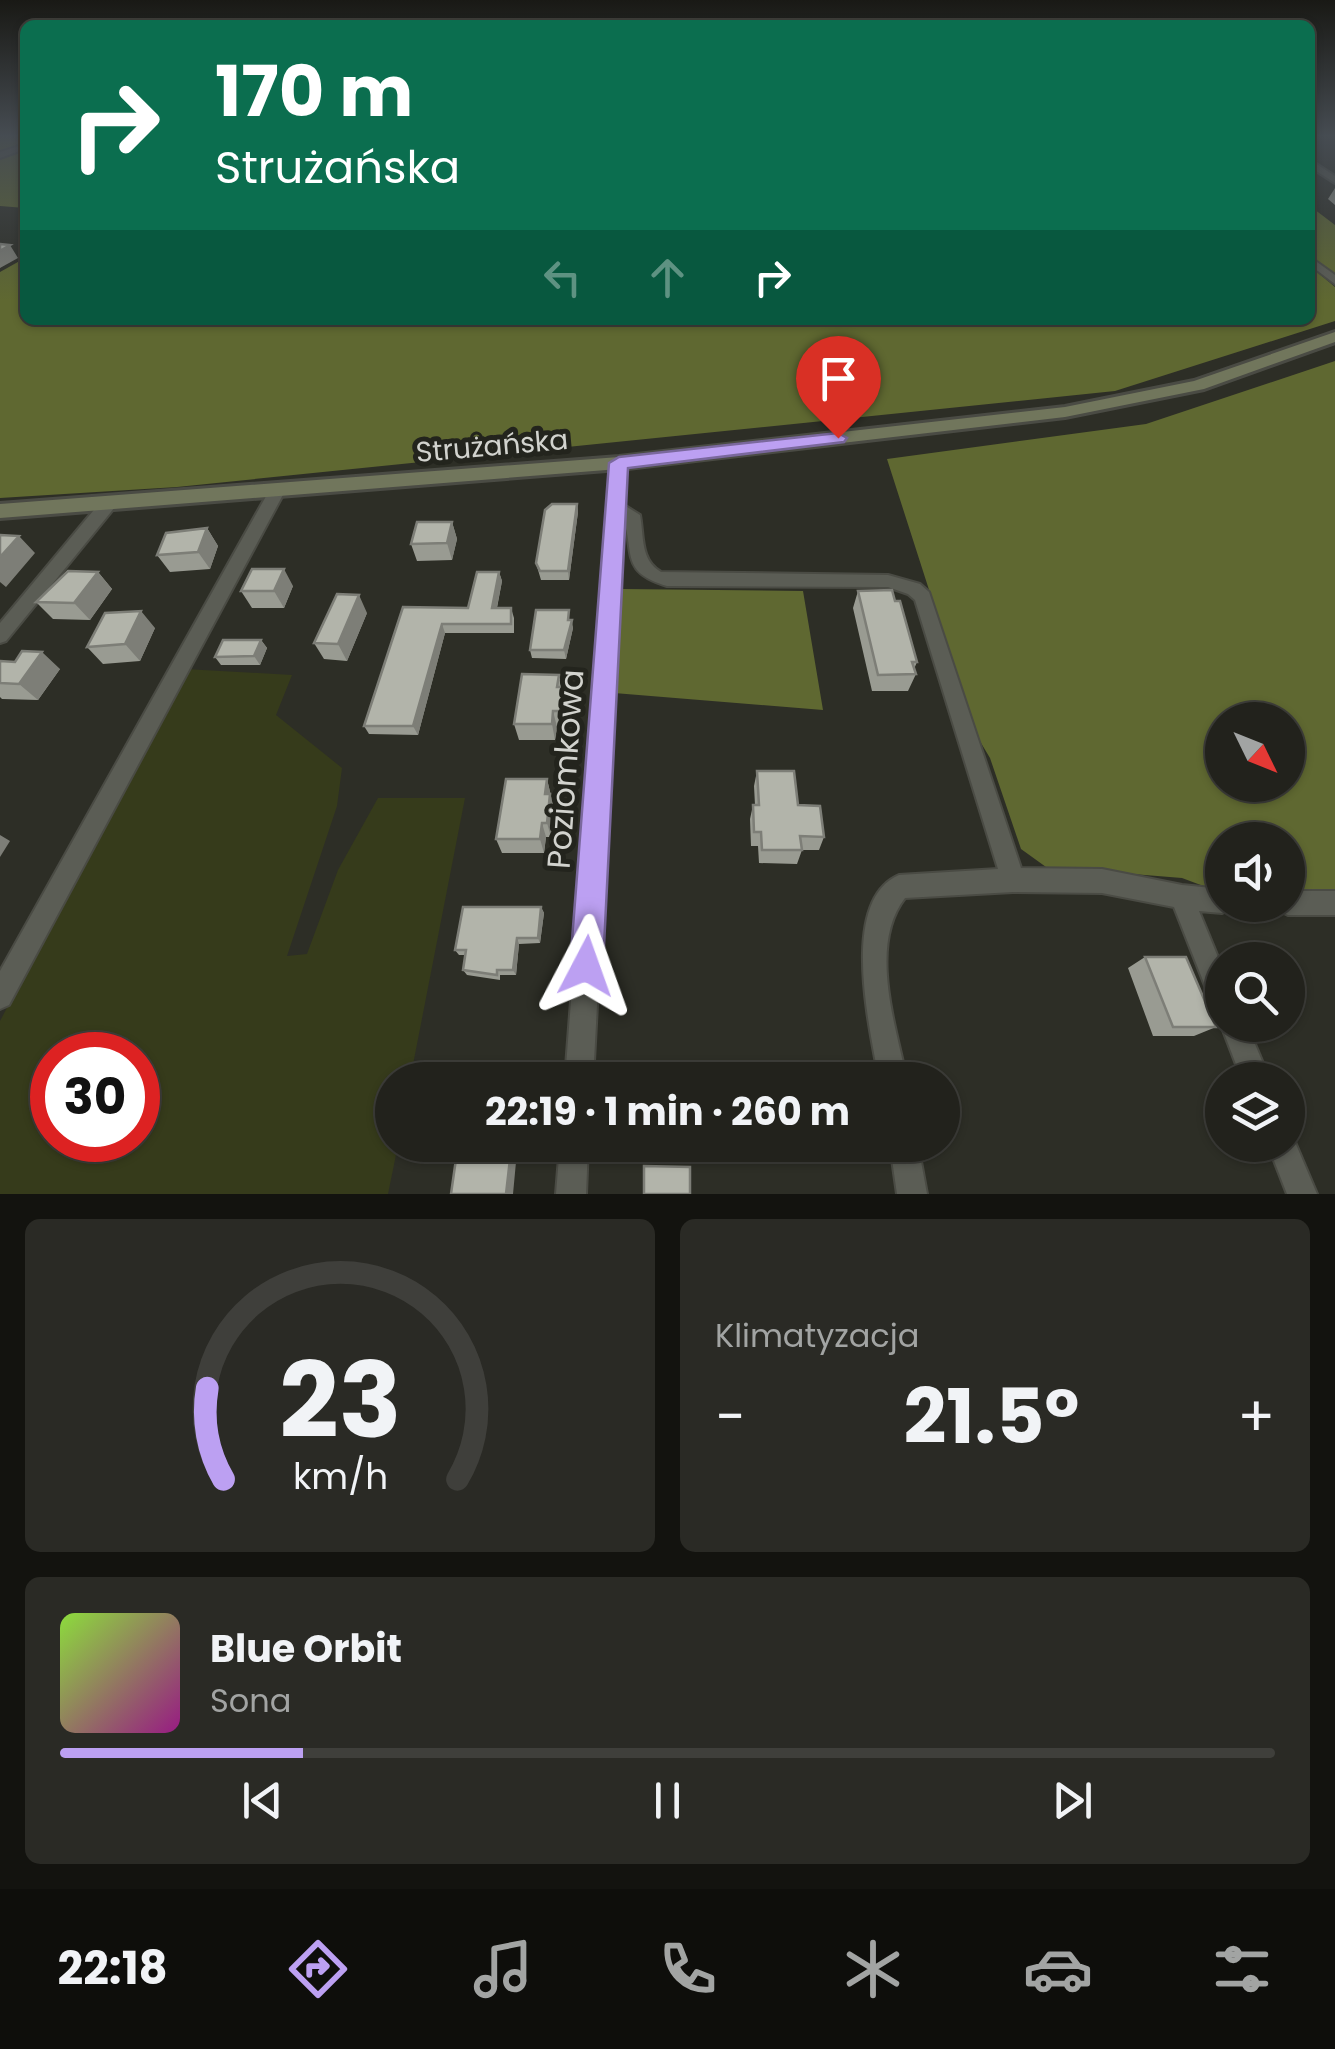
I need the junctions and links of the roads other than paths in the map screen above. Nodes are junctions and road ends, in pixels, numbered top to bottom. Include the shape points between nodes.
1 (1315, 264) edge
2 (1335, 281) edge
3 (1335, 337) edge
4 (619, 463) junction
5 (277, 491) junction
6 (108, 503) junction
7 (617, 508) junction
8 (0, 511) edge
9 (0, 636) edge
10 (1013, 880) junction
11 (1182, 896) junction
12 (1205, 899) edge
13 (1305, 902) edge
14 (1335, 902) edge
15 (1205, 955) edge
16 (0, 996) edge
17 (580, 1062) edge
18 (890, 1062) edge
19 (573, 1162) edge
20 (907, 1162) edge
21 (1289, 1162) edge
22 (571, 1194) edge
23 (912, 1194) edge
24 (1302, 1194) edge

1 - 2 street
3 - 4 main road, Strużańska via 1129,402
4 - 5 main road, Strużańska
4 - 7 street, Poziomkowa
5 - 6 main road, Strużańska
5 - 16 street
6 - 8 main road, Strużańska
6 - 9 street
7 - 10 street via 632,515 640,566 649,576 888,581 923,597
7 - 17 street, Poziomkowa
10 - 11 street via 1102,881
10 - 18 street via 899,886 885,898 876,920 876,976
11 - 12 street
11 - 15 street
13 - 14 street
19 - 22 street
20 - 23 street
21 - 24 street

